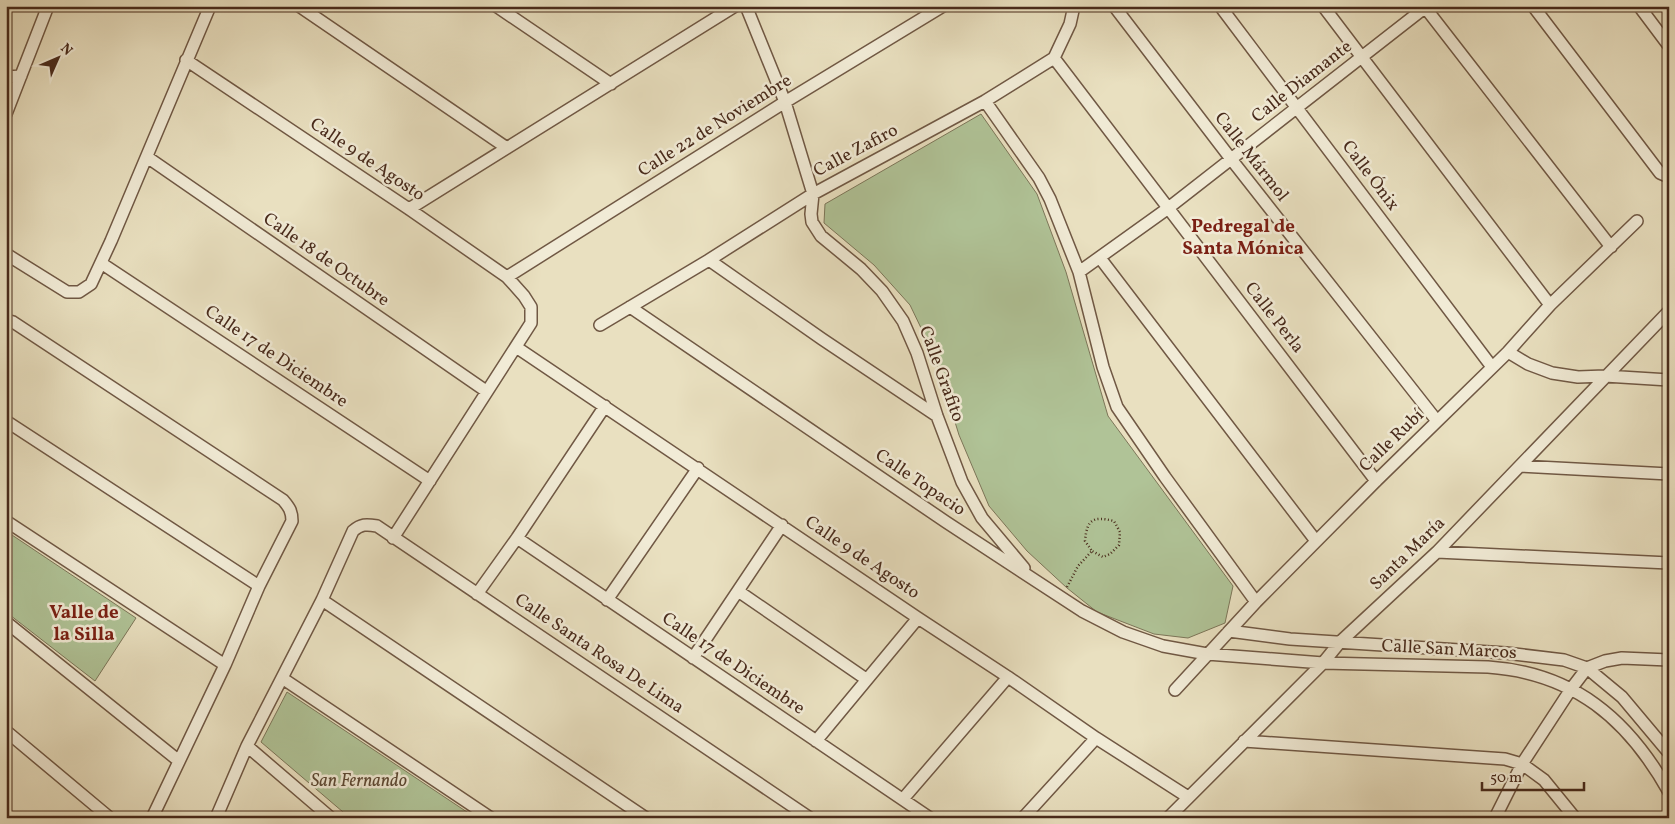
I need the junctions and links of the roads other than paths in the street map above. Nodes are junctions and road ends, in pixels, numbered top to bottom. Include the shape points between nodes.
1 (48, 6) edge
2 (210, 6) edge
3 (299, 6) edge
4 (496, 6) edge
5 (735, 6) edge
6 (746, 6) edge
7 (943, 6) edge
8 (1074, 6) edge
9 (1114, 6) edge
10 (1220, 6) edge
11 (1323, 6) edge
12 (1533, 6) edge
13 (1639, 6) edge
14 (1426, 7) edge
15 (1669, 46) edge
16 (1361, 57) junction
17 (1054, 58) junction
18 (186, 60) junction
19 (21, 76) junction
20 (6, 77) edge
21 (612, 84) junction
22 (985, 101) junction
23 (785, 102) junction
24 (1298, 108) junction
25 (6, 114) edge
26 (507, 148) junction
27 (147, 157) junction
28 (1231, 159) junction
29 (1669, 177) edge
30 (813, 194) junction
31 (409, 209) junction
32 (1167, 209) junction
33 (1637, 221) dead end
34 (1611, 247) junction
35 (6, 254) edge
36 (1100, 258) junction
37 (709, 260) junction
38 (101, 263) junction
39 (1079, 272) junction
40 (507, 277) junction
41 (1550, 305) junction
42 (630, 307) junction
43 (1669, 311) edge
44 (6, 320) edge
45 (600, 325) dead end
46 (516, 347) junction
47 (1508, 352) junction
48 (1492, 368) junction
49 (1605, 376) junction
50 (1669, 380) edge
51 (486, 392) junction
52 (605, 406) junction
53 (937, 416) junction
54 (6, 421) edge
55 (1437, 421) junction
56 (1521, 466) junction
57 (698, 468) junction
58 (1669, 474) edge
59 (430, 481) junction
60 (1376, 481) junction
61 (6, 521) edge
62 (782, 526) junction
63 (394, 538) junction
64 (517, 538) junction
65 (1316, 541) junction
66 (1437, 552) junction
67 (1669, 563) edge
68 (1032, 577) junction
69 (259, 586) junction
70 (738, 591) junction
71 (477, 594) junction
72 (322, 600) junction
73 (607, 600) junction
74 (1256, 602) junction
75 (918, 618) junction
76 (6, 622) edge
77 (1229, 631) junction
78 (1340, 642) junction
79 (1207, 654) junction
80 (694, 658) junction
81 (1669, 660) edge
82 (1323, 663) junction
83 (224, 665) junction
84 (1587, 668) junction
85 (1008, 677) junction
86 (282, 678) junction
87 (866, 679) junction
88 (1571, 688) junction
89 (1175, 690) dead end
90 (6, 731) edge
91 (1096, 738) junction
92 (816, 741) junction
93 (1244, 741) junction
94 (247, 746) junction
95 (1668, 752) edge
96 (179, 761) junction
97 (1522, 764) junction
98 (1669, 792) edge
99 (1188, 797) junction
100 (903, 799) junction
101 (110, 818) edge
102 (152, 818) edge
103 (216, 818) edge
104 (331, 818) edge
105 (491, 818) edge
106 (646, 818) edge
107 (810, 818) edge
108 (930, 818) edge
109 (1023, 818) edge
110 (1168, 818) edge
111 (1495, 818) edge
112 (1576, 818) edge

1 - 19 street
2 - 18 street
3 - 26 street
4 - 21 street
5 - 21 street
6 - 23 street
7 - 23 street, Calle 22 de Noviembre
8 - 17 street via 1070,24
9 - 28 street, Calle Mármol
10 - 24 street, Calle Ónix
11 - 16 street
12 - 29 street via 1660,172
13 - 15 street
14 - 16 street, Calle Diamante
14 - 34 street
16 - 24 street, Calle Diamante
16 - 41 street
17 - 22 street, Calle Zafiro
17 - 32 street, Calle Perla
18 - 27 street
18 - 31 street, Calle 9 de Agosto
19 - 20 street
19 - 25 street
21 - 26 street
22 - 30 street, Calle Zafiro
22 - 39 street via 1039,178
23 - 30 street
23 - 40 street, Calle 22 de Noviembre
24 - 28 street, Calle Diamante
24 - 48 street, Calle Ónix
26 - 31 street
27 - 38 street
27 - 51 street, Calle 18 de Octubre
28 - 32 street, Calle Diamante
28 - 55 street, Calle Mármol
30 - 37 street, Calle Zafiro
30 - 53 street, Calle Grafito via 812,222 821,236 868,276 903,322 917,353
31 - 40 street, Calle 9 de Agosto
32 - 36 street, Calle Diamante
32 - 60 street, Calle Perla
33 - 34 street, Calle Rubí
34 - 41 street, Calle Rubí
35 - 38 street via 67,292 79,292 91,284
36 - 39 street, Calle Diamante
36 - 65 street
37 - 42 street, Calle Zafiro
37 - 53 street
38 - 59 street, Calle 17 de Diciembre
39 - 74 street via 1117,408
40 - 46 street, Calle 9 de Agosto via 531,307 531,323
41 - 47 street, Calle Rubí
42 - 45 street, Calle Zafiro
42 - 68 street, Calle Topacio via 938,517
43 - 49 street, Santa María
44 - 69 street via 290,507 292,522
46 - 51 street
46 - 52 street, Calle 9 de Agosto
47 - 48 street, Calle Rubí
47 - 49 street via 1552,373 1578,377
48 - 55 street, Calle Rubí
49 - 50 street
49 - 56 street, Santa María
51 - 59 street
52 - 57 street, Calle 9 de Agosto
52 - 64 street
53 - 68 street, Calle Grafito via 962,482 982,518
54 - 69 street
55 - 60 street, Calle Rubí
56 - 58 street
56 - 66 street, Santa María
57 - 62 street, Calle 9 de Agosto
57 - 73 street
59 - 63 street
60 - 65 street, Calle Rubí
61 - 83 street
62 - 70 street
62 - 75 street, Calle 9 de Agosto
63 - 71 street, Calle Santa Rosa De Lima
63 - 72 street, Calle Santa Rosa De Lima via 377,526 366,524 353,531
64 - 71 street
64 - 73 street, Calle 17 de Diciembre
65 - 74 street, Calle Rubí
66 - 67 street
66 - 78 street, Santa María
68 - 79 street, Calle Topacio via 1082,611 1122,632 1163,646
69 - 83 street
70 - 80 street
70 - 87 street
71 - 107 street, Calle Santa Rosa De Lima
72 - 86 street
72 - 106 street
73 - 80 street, Calle 17 de Diciembre
74 - 77 street, Calle Rubí
75 - 85 street, Calle 9 de Agosto
75 - 87 street
76 - 96 street
77 - 78 street, Calle San Marcos
77 - 79 street, Calle Rubí
78 - 82 street, Santa María
78 - 84 street, Calle San Marcos via 1539,656
79 - 82 street, Calle San Marcos
79 - 89 street, Calle Rubí
80 - 92 street, Calle 17 de Diciembre
81 - 84 street via 1622,658
82 - 88 street, Calle San Marcos via 1513,669
82 - 93 street, Santa María
83 - 96 street
84 - 88 street
84 - 95 street, Calle San Marcos via 1622,697
85 - 91 street, Calle 9 de Agosto
85 - 100 street
86 - 94 street
86 - 105 street
87 - 92 street
88 - 97 street
88 - 98 street, Calle San Marcos via 1600,706 1625,730
90 - 101 street
91 - 99 street, Calle 9 de Agosto
91 - 109 street
92 - 100 street, Calle 17 de Diciembre
93 - 97 street via 1477,757
93 - 99 street, Santa María
94 - 103 street
94 - 104 street
96 - 102 street
97 - 111 street
97 - 112 street via 1544,780
99 - 110 street, Santa María
100 - 108 street, Calle 17 de Diciembre

